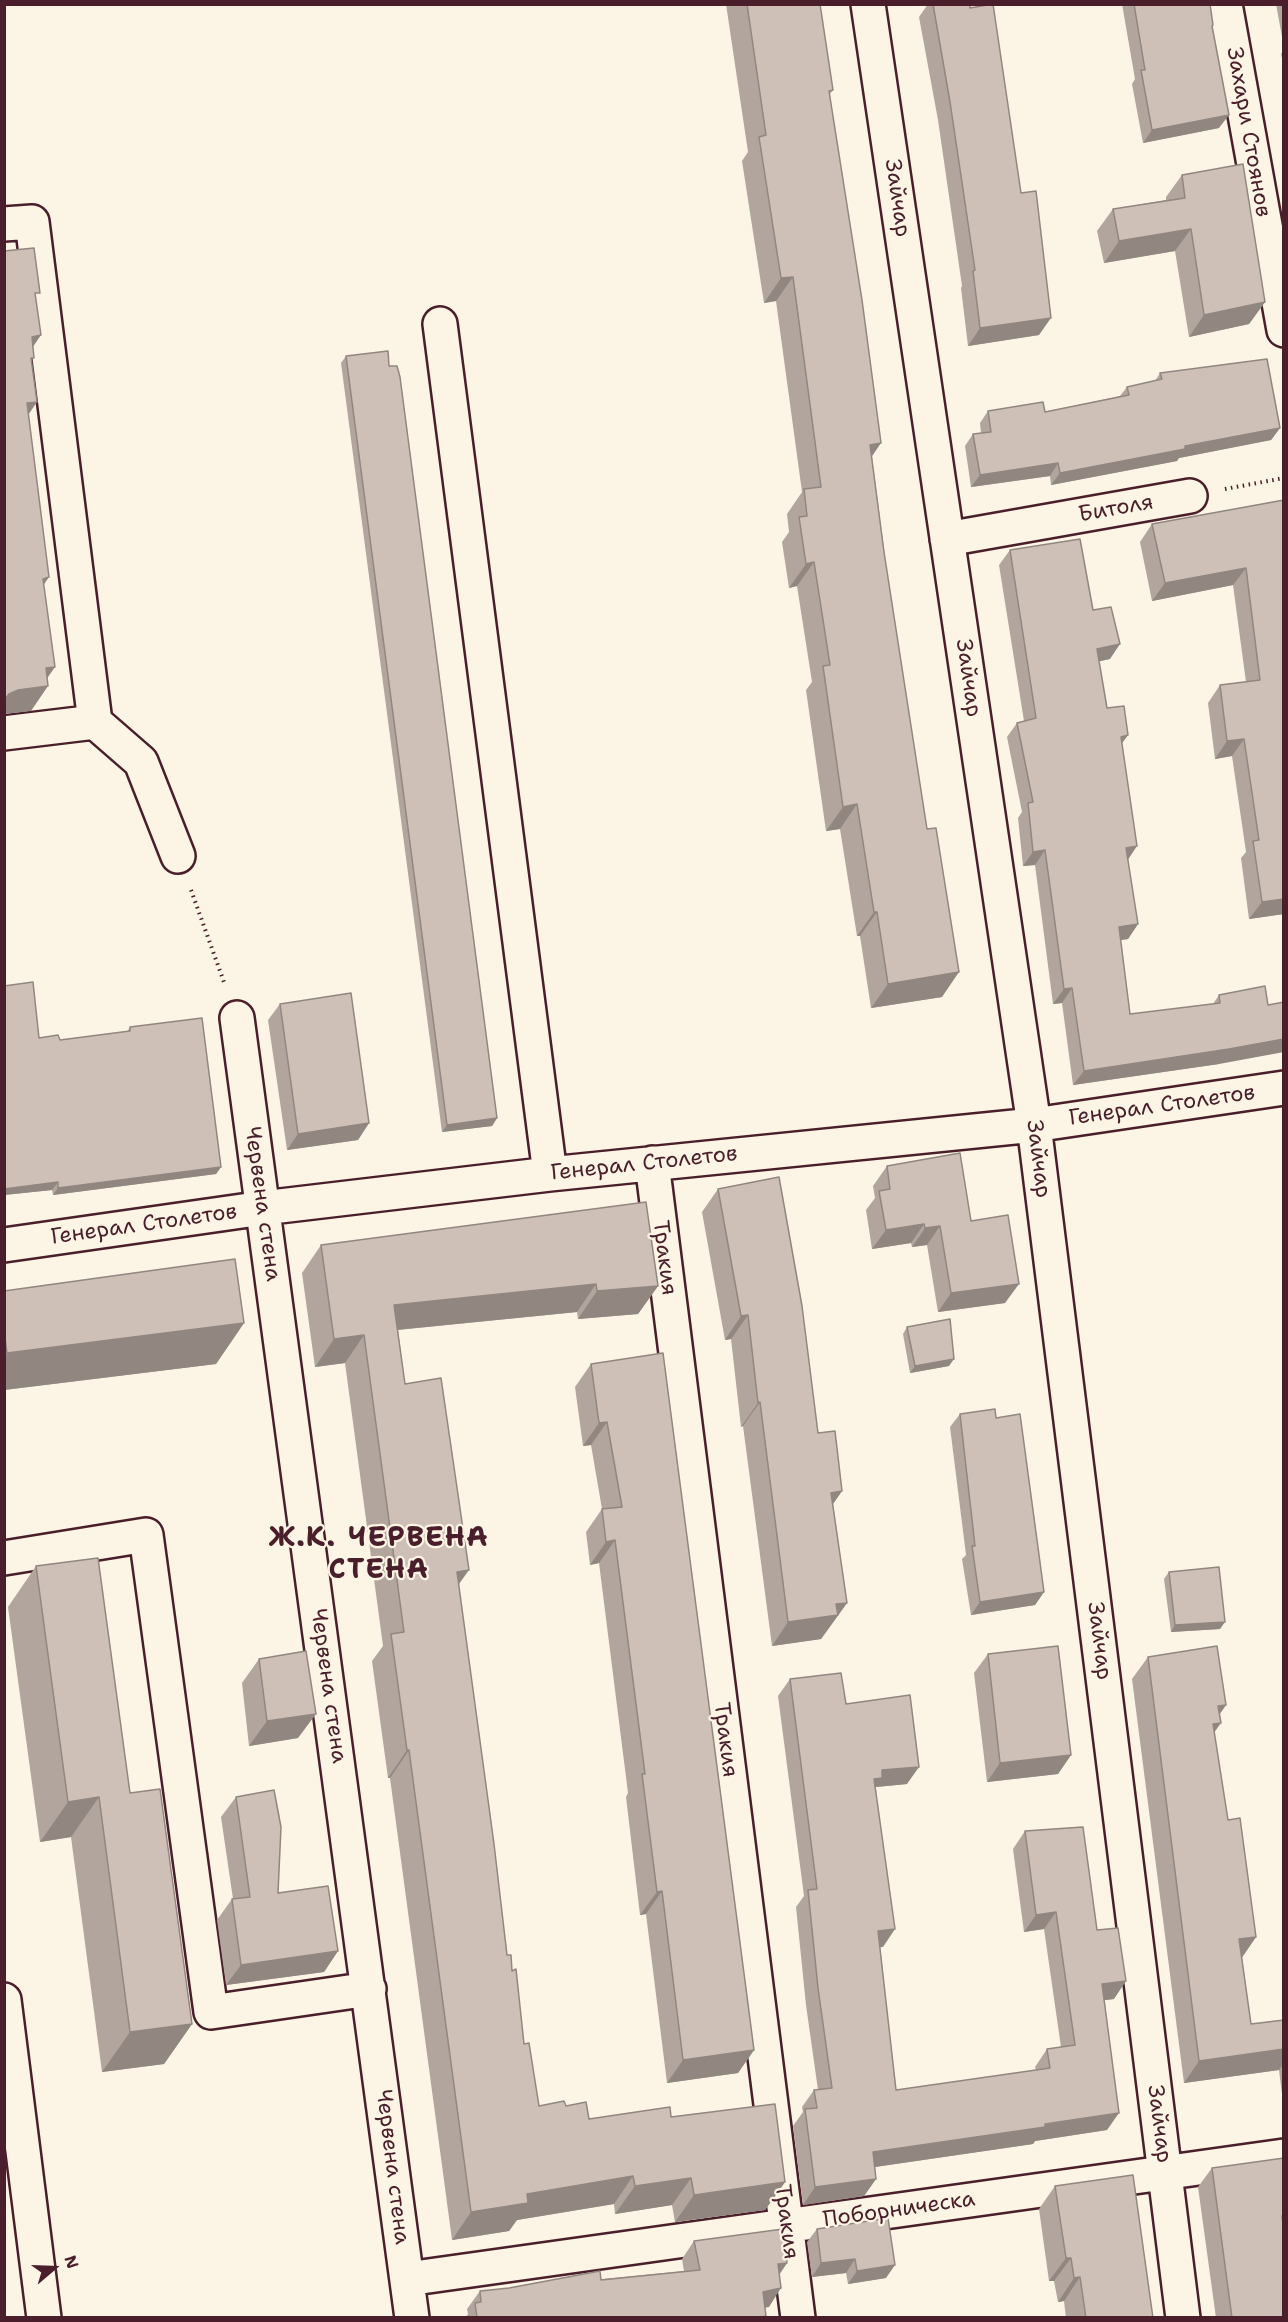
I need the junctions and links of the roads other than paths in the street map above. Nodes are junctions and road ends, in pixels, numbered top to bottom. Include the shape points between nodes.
1 (868, 4) edge
2 (1225, 4) edge
3 (4, 224) edge
4 (440, 324) dead end
5 (1284, 330) edge
6 (1190, 496) road end
7 (947, 539) junction
8 (95, 722) junction
9 (4, 733) edge
10 (178, 856) road end
11 (237, 1018) road end
12 (1284, 1088) edge
13 (1034, 1125) junction
14 (652, 1163) junction
15 (550, 1174) junction
16 (263, 1208) junction
17 (4, 1245) edge
18 (4, 1558) edge
19 (369, 1989) junction
20 (4, 2000) edge
21 (1284, 2156) edge
22 (1165, 2173) junction
23 (787, 2226) junction
24 (407, 2279) junction
25 (44, 2318) edge
26 (412, 2318) edge
27 (798, 2318) edge
28 (1183, 2318) edge

1 - 7 street, Зайчар
2 - 5 street, Захари Стоянов
3 - 8 street via 32,222
4 - 15 street
6 - 7 street, Битоля
7 - 13 street, Зайчар
8 - 9 street
8 - 10 street via 141,762
11 - 16 street, Червена стена
12 - 13 street, Генерал Столетов
13 - 14 street, Генерал Столетов
13 - 22 street, Зайчар
14 - 15 street, Генерал Столетов
14 - 23 street, Тракия
15 - 16 street, Генерал Столетов
16 - 17 street, Генерал Столетов
16 - 19 street, Червена стена
18 - 19 street via 146,1535 211,2012
19 - 24 street, Червена стена
20 - 25 street
21 - 22 street, Поборническа
22 - 23 street, Поборническа
22 - 28 street, Зайчар
23 - 24 street, Поборническа
23 - 27 street, Тракия
24 - 26 street, Червена стена

